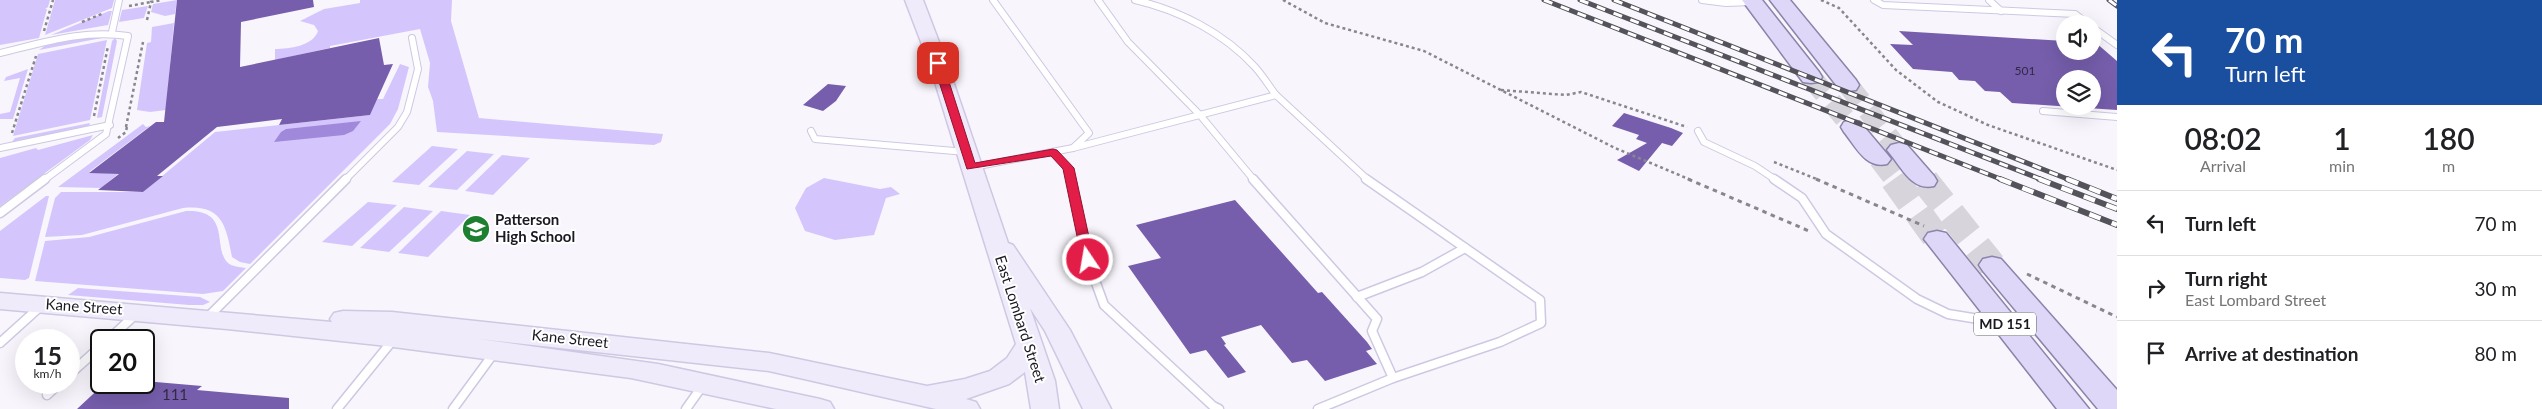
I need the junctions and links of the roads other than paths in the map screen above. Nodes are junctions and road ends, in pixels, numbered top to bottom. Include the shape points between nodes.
1 (119, 0) edge
2 (914, 0) edge
3 (994, 0) edge
4 (1098, 0) edge
5 (1135, 0) edge
6 (1702, 0) edge
7 (1780, 0) edge
8 (1874, 0) edge
9 (1989, 0) edge
10 (1753, 1) edge
11 (2001, 11) junction
12 (2076, 15) edge
13 (2101, 33) edge
14 (111, 35) junction
15 (412, 38) dead end
16 (2117, 45) edge
17 (2, 52) edge
18 (1811, 77) tunnel mouth
19 (1848, 85) tunnel mouth
20 (1276, 95) junction
21 (2043, 111) dead end
22 (1200, 114) junction
23 (2117, 117) edge
24 (110, 125) junction
25 (1852, 127) tunnel mouth
26 (811, 131) dead end
27 (1698, 131) road end
28 (0, 148) edge
29 (1073, 148) junction
30 (1053, 152) junction
31 (968, 159) junction
32 (1924, 181) tunnel mouth
33 (0, 213) edge
34 (991, 231) junction
35 (1935, 235) tunnel mouth
36 (1465, 248) junction
37 (1992, 265) tunnel mouth
38 (1357, 297) junction
39 (0, 301) edge
40 (44, 304) junction
41 (140, 311) junction
42 (168, 314) junction
43 (210, 315) junction
44 (2004, 323) junction
45 (120, 329) edge
46 (394, 338) junction
47 (0, 343) edge
48 (1029, 346) junction
49 (495, 351) junction
50 (90, 356) edge
51 (80, 365) edge
52 (1076, 370) junction
53 (1393, 378) junction
54 (703, 385) junction
55 (926, 395) junction
56 (337, 409) edge
57 (453, 409) edge
58 (686, 409) edge
59 (820, 409) edge
60 (966, 409) edge
61 (1045, 409) edge
62 (1082, 409) edge
63 (1097, 409) edge
64 (1219, 409) edge
65 (1318, 409) edge
66 (2074, 409) edge
67 (2116, 409) edge

1 - 14 lane
2 - 31 main road, East Lombard Street
3 - 29 lane via 1089,133
4 - 22 lane via 1128,42
5 - 20 lane via 1153,3 1221,37 1252,64
6 - 10 lane via 1726,3
7 - 19 main road
8 - 11 lane via 1883,5
9 - 11 lane
10 - 18 main road
11 - 12 lane
13 - 16 lane
14 - 17 lane via 91,34
14 - 24 lane via 128,36
15 - 43 lane via 418,69 407,112 398,127
20 - 22 lane
20 - 36 lane via 1356,170
21 - 23 lane
22 - 29 lane
22 - 38 lane via 1286,219
24 - 28 lane
24 - 33 lane via 106,134
25 - 32 main road
26 - 31 lane via 815,139
27 - 44 lane via 1704,142 1755,166 1802,198 1826,234 1917,299 1948,314
29 - 30 lane
30 - 31 lane via 1038,156
30 - 64 lane via 1069,168 1088,260 1104,305 1172,370
31 - 34 main road, East Lombard Street
34 - 48 main road, East Lombard Street
34 - 52 main road, East Lombard Street via 1052,322
35 - 44 main road, MD 151
36 - 38 lane via 1422,272
36 - 53 lane via 1540,300 1541,324 1500,342
37 - 67 main road, MD 151
38 - 53 lane via 1378,319 1372,331 1375,343
39 - 40 main road, Kane Street
40 - 41 main road, Kane Street
40 - 47 lane
41 - 42 main road, Kane Street
41 - 45 lane
42 - 43 main road, Kane Street
42 - 46 main road, Kane Street
43 - 55 main road, Kane Street via 392,320 624,344 769,362
44 - 66 main road, MD 151
46 - 49 main road, Kane Street
46 - 56 lane
48 - 55 main road via 1014,367 997,378 971,388
48 - 61 main road, East Lombard Street via 1041,381
49 - 54 main road, Kane Street via 606,365
49 - 57 lane
50 - 51 lane
52 - 62 main road via 1082,390
52 - 63 main road
53 - 65 lane
54 - 58 lane
54 - 59 main road, Kane Street
55 - 60 main road, Kane Street

